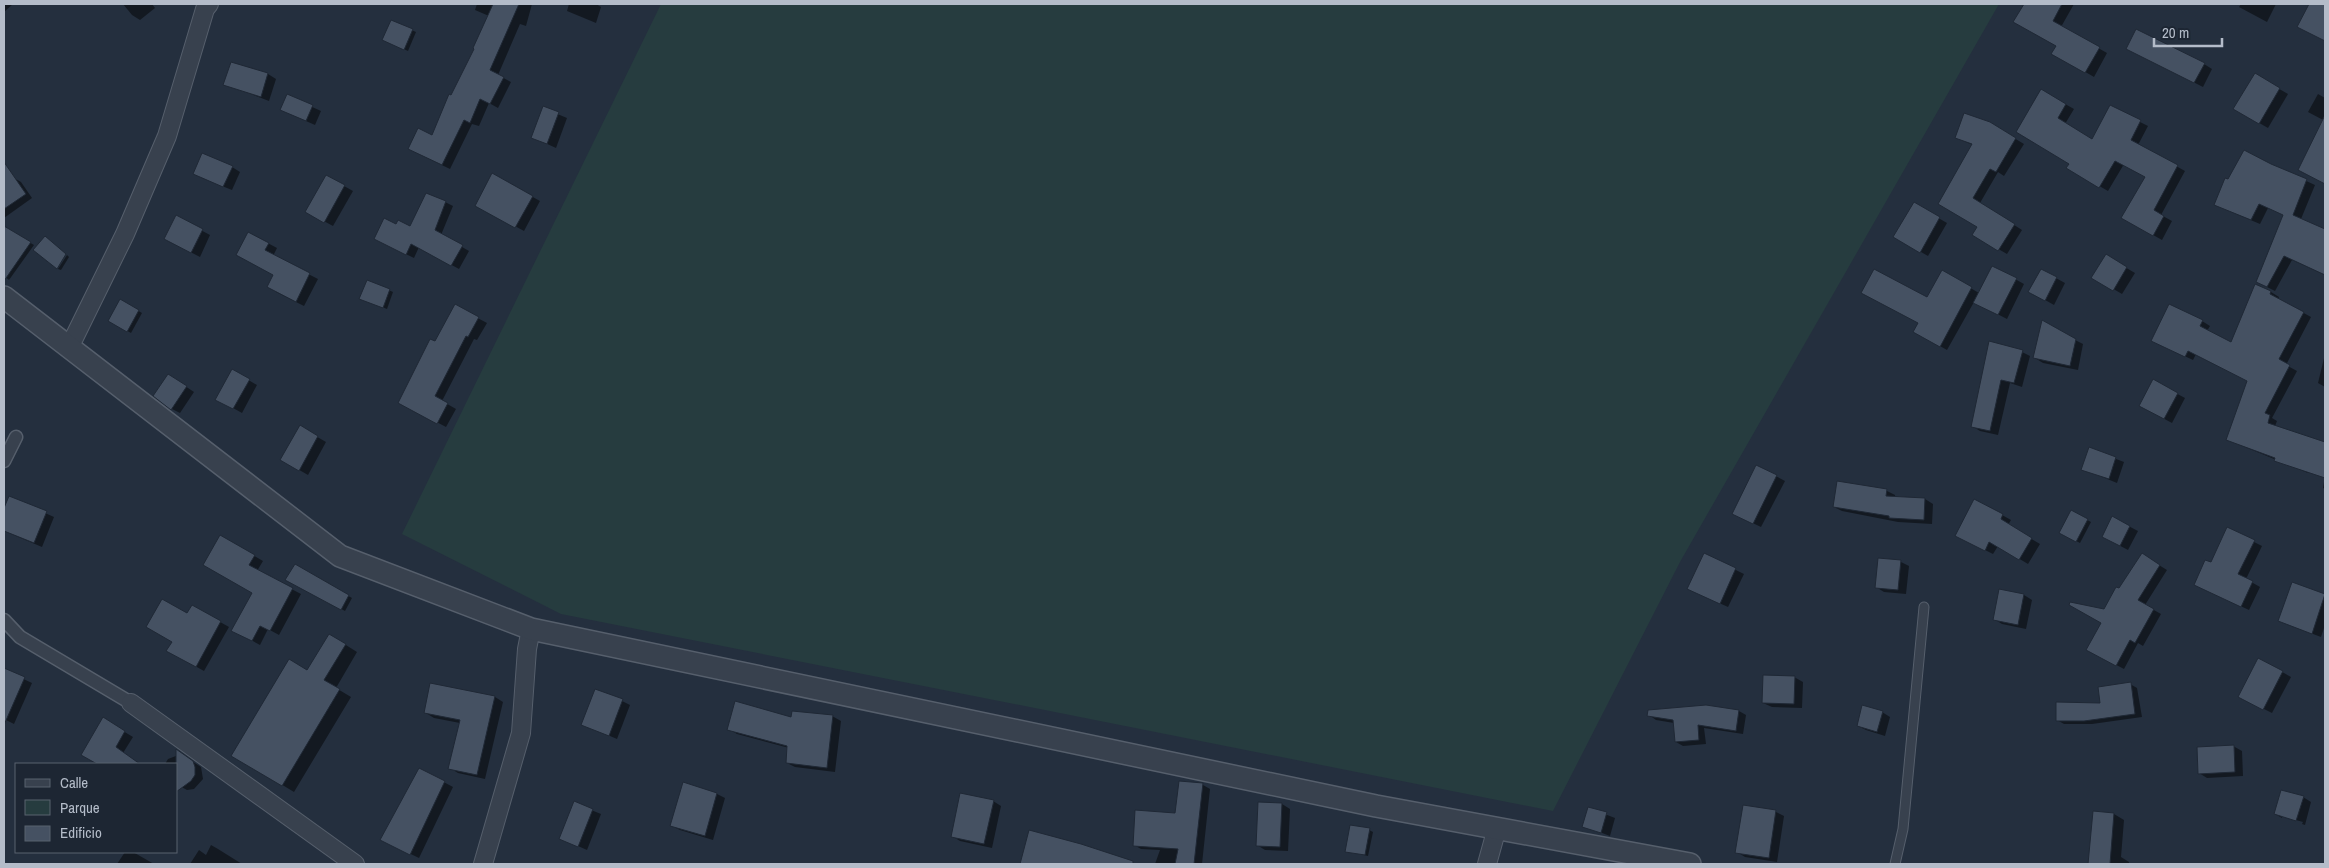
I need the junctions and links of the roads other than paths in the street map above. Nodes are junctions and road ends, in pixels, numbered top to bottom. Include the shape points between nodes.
1 (209, 4) edge
2 (4, 297) edge
3 (69, 348) junction
4 (16, 437) dead end
5 (4, 461) edge
6 (1924, 607) dead end
7 (4, 620) edge
8 (531, 629) junction
9 (131, 703) joint
10 (1496, 828) junction
11 (355, 864) edge
12 (483, 864) edge
13 (1487, 864) edge
14 (1690, 864) edge
15 (1895, 864) edge

1 - 3 street via 167,136 125,234
2 - 3 street
3 - 8 street via 340,556
4 - 5 street
6 - 15 lane via 1903,829
7 - 9 street via 20,637
8 - 10 street via 1366,804
8 - 12 street via 522,732
9 - 11 street
10 - 13 street
10 - 14 street

